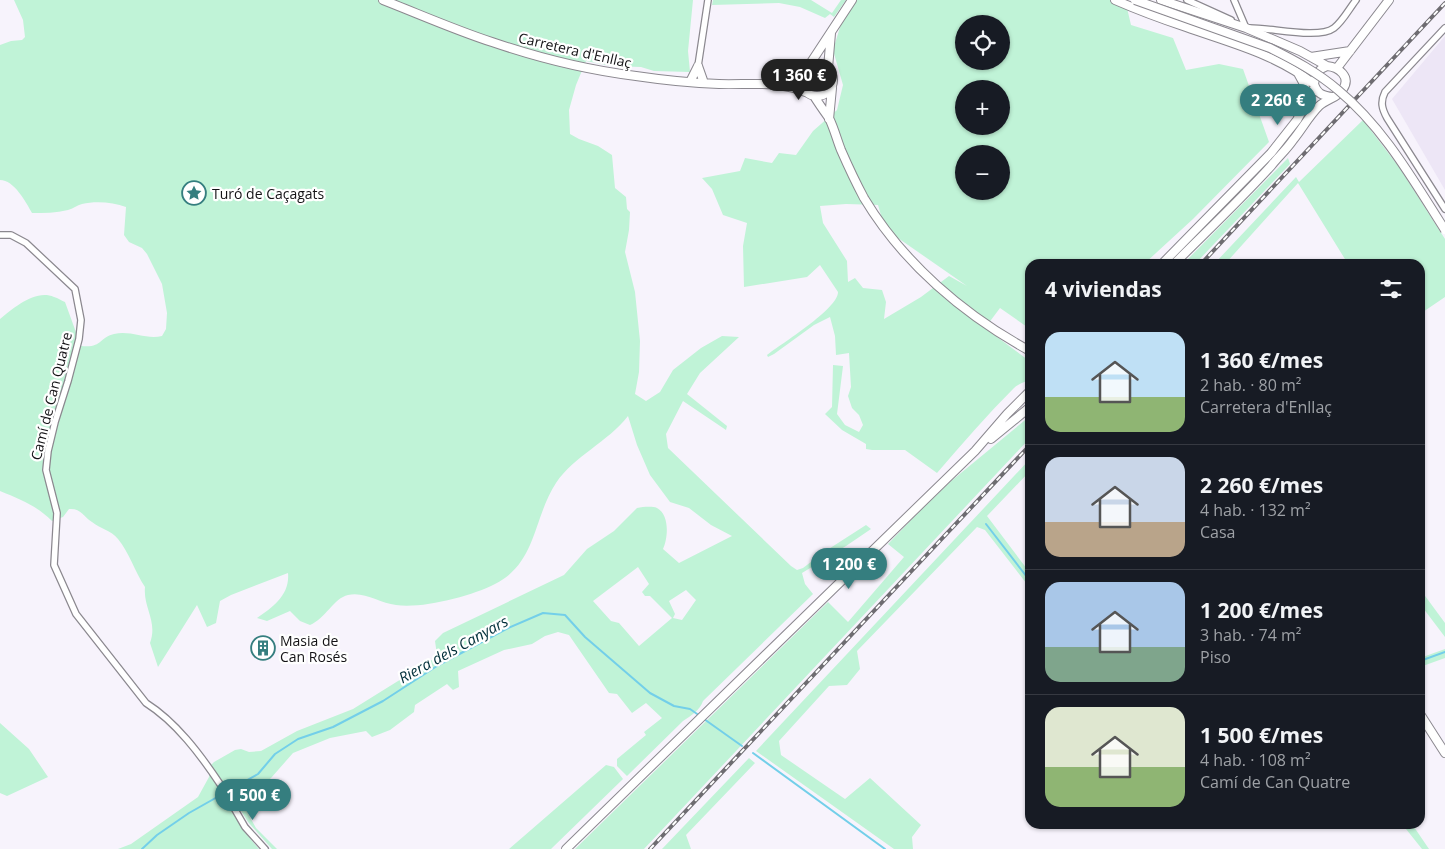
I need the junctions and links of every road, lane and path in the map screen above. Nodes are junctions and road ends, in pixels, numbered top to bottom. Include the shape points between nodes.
1 (382, 0) edge
2 (708, 0) edge
3 (852, 0) edge
4 (1115, 0) edge
5 (1135, 0) edge
6 (1161, 0) edge
7 (1187, 0) edge
8 (1234, 0) edge
9 (1356, 0) edge
10 (1389, 0) edge
11 (1246, 28) junction
12 (1445, 28) edge
13 (1280, 30) junction
14 (832, 31) junction
15 (1270, 37) junction
16 (1350, 51) junction
17 (1265, 54) junction
18 (1311, 57) junction
19 (698, 66) junction
20 (1327, 66) junction
21 (806, 68) junction
22 (828, 68) junction
23 (1337, 68) junction
24 (1298, 72) junction
25 (690, 82) junction
26 (704, 83) junction
27 (771, 83) junction
28 (1315, 85) junction
29 (832, 88) junction
30 (811, 95) junction
31 (1333, 97) junction
32 (1309, 99) junction
33 (829, 119) junction
34 (1445, 209) edge
35 (1445, 230) edge
36 (0, 235) edge
37 (1167, 259) edge
38 (1179, 259) edge
39 (1012, 341) junction
40 (1025, 348) edge
41 (1025, 353) edge
42 (1025, 396) edge
43 (1025, 411) edge
44 (975, 451) junction
45 (1425, 722) edge
46 (1445, 753) edge
47 (220, 784) dead end
48 (230, 801) dead end
49 (266, 849) edge
50 (566, 849) edge

1 - 25 street, Carretera d'Enllaç via 492,42 548,59 590,69
2 - 19 street
3 - 14 street
4 - 17 street
5 - 35 street, bridge via 1270,48 1324,79 1379,130
6 - 11 street
7 - 11 street
8 - 11 street
9 - 13 street via 1328,32 1313,34
10 - 16 street
11 - 13 street
11 - 15 street
12 - 34 street via 1385,92 1382,102 1387,118
13 - 15 street
14 - 21 street
14 - 22 street
15 - 17 street
15 - 18 street
16 - 18 street
16 - 23 street
17 - 24 street
18 - 20 street
19 - 25 street
19 - 26 street
20 - 23 street
20 - 28 street via 1319,70
21 - 22 street via 818,64
21 - 27 street, Carretera d'Enllaç via 790,79
21 - 30 street via 802,86
22 - 29 street via 833,77
23 - 31 street via 1344,75 1345,85
24 - 28 street
24 - 32 street
25 - 26 street, Carretera d'Enllaç
26 - 27 street, Carretera d'Enllaç
27 - 30 street, Carretera d'Enllaç
28 - 31 street via 1320,94
28 - 32 street
29 - 30 street via 824,95
29 - 33 street
30 - 33 street
31 - 38 street via 1320,105 1269,168
32 - 37 street via 1270,154
33 - 39 street via 864,198 908,257 952,299
36 - 47 street, Camí de Can Quatre via 11,235 26,243 74,289 81,320 46,470 57,513 54,565 76,614 146,703 162,713 204,760
39 - 40 street
39 - 41 street
42 - 44 street
43 - 44 street
44 - 50 street
45 - 46 street
48 - 49 street via 244,826

